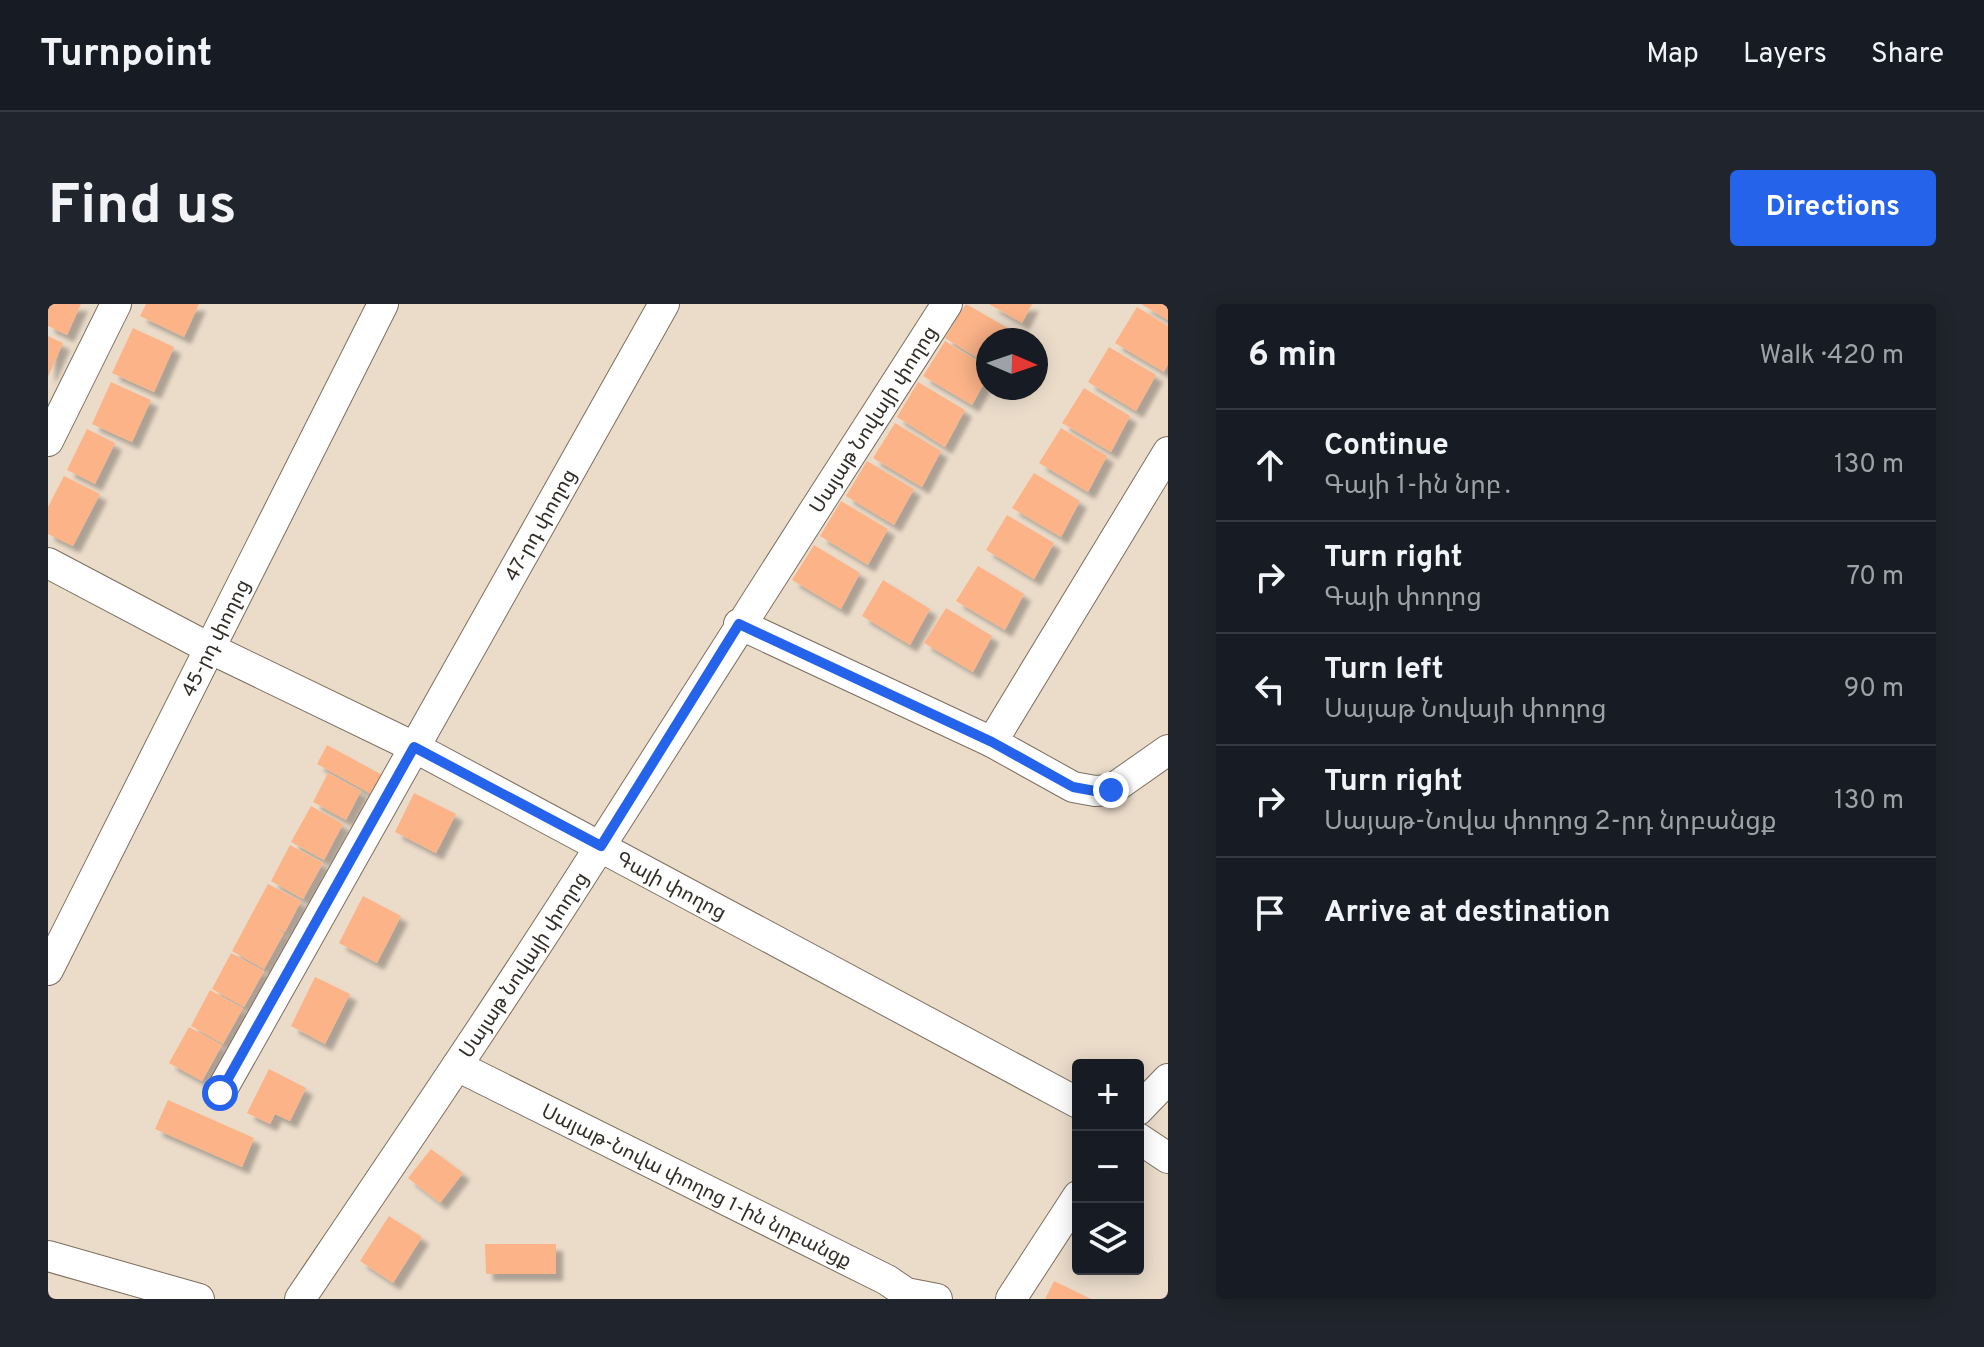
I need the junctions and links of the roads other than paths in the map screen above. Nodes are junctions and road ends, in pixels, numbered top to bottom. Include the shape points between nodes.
1 (116, 304) edge
2 (383, 304) edge
3 (664, 304) edge
4 (947, 304) edge
5 (48, 441) edge
6 (1168, 452) edge
7 (48, 563) edge
8 (739, 624) junction
9 (209, 648) junction
10 (992, 742) junction
11 (414, 747) junction
12 (1168, 750) edge
13 (601, 846) junction
14 (48, 970) edge
15 (457, 1066) junction
16 (1168, 1079) edge
17 (220, 1093) dead end
18 (1072, 1100) edge
19 (1144, 1104) edge
20 (1144, 1142) edge
21 (1168, 1158) edge
22 (1073, 1203) edge
23 (48, 1256) edge
24 (905, 1296) edge
25 (199, 1299) edge
26 (300, 1299) edge
27 (937, 1299) edge
28 (1011, 1299) edge

1 - 5 street
2 - 9 street, 45-րդ փողոց
3 - 11 street, 47-րդ փողոց
4 - 8 street, Սայաթ Նովայի փողոց
6 - 10 street
7 - 9 street, Գայի փողոց
8 - 10 street
8 - 13 street, Սայաթ Նովայի փողոց
9 - 11 street, Գայի փողոց
9 - 14 street, 45-րդ փողոց
10 - 12 street via 1073,787 1095,791 1111,790
11 - 13 street, Գայի փողոց
11 - 17 street, 47-րդ փողոց
13 - 15 street, Սայաթ Նովայի փողոց
13 - 18 street, Գայի փողոց
15 - 24 street, Սայաթ-Նովա փողոց 1-ին նրբանցք via 887,1280
15 - 26 street, Սայաթ Նովայի փողոց
16 - 19 street
20 - 21 street
22 - 28 street
23 - 25 street
24 - 27 street, Սայաթ-Նովա փողոց 1-ին նրբանցք

